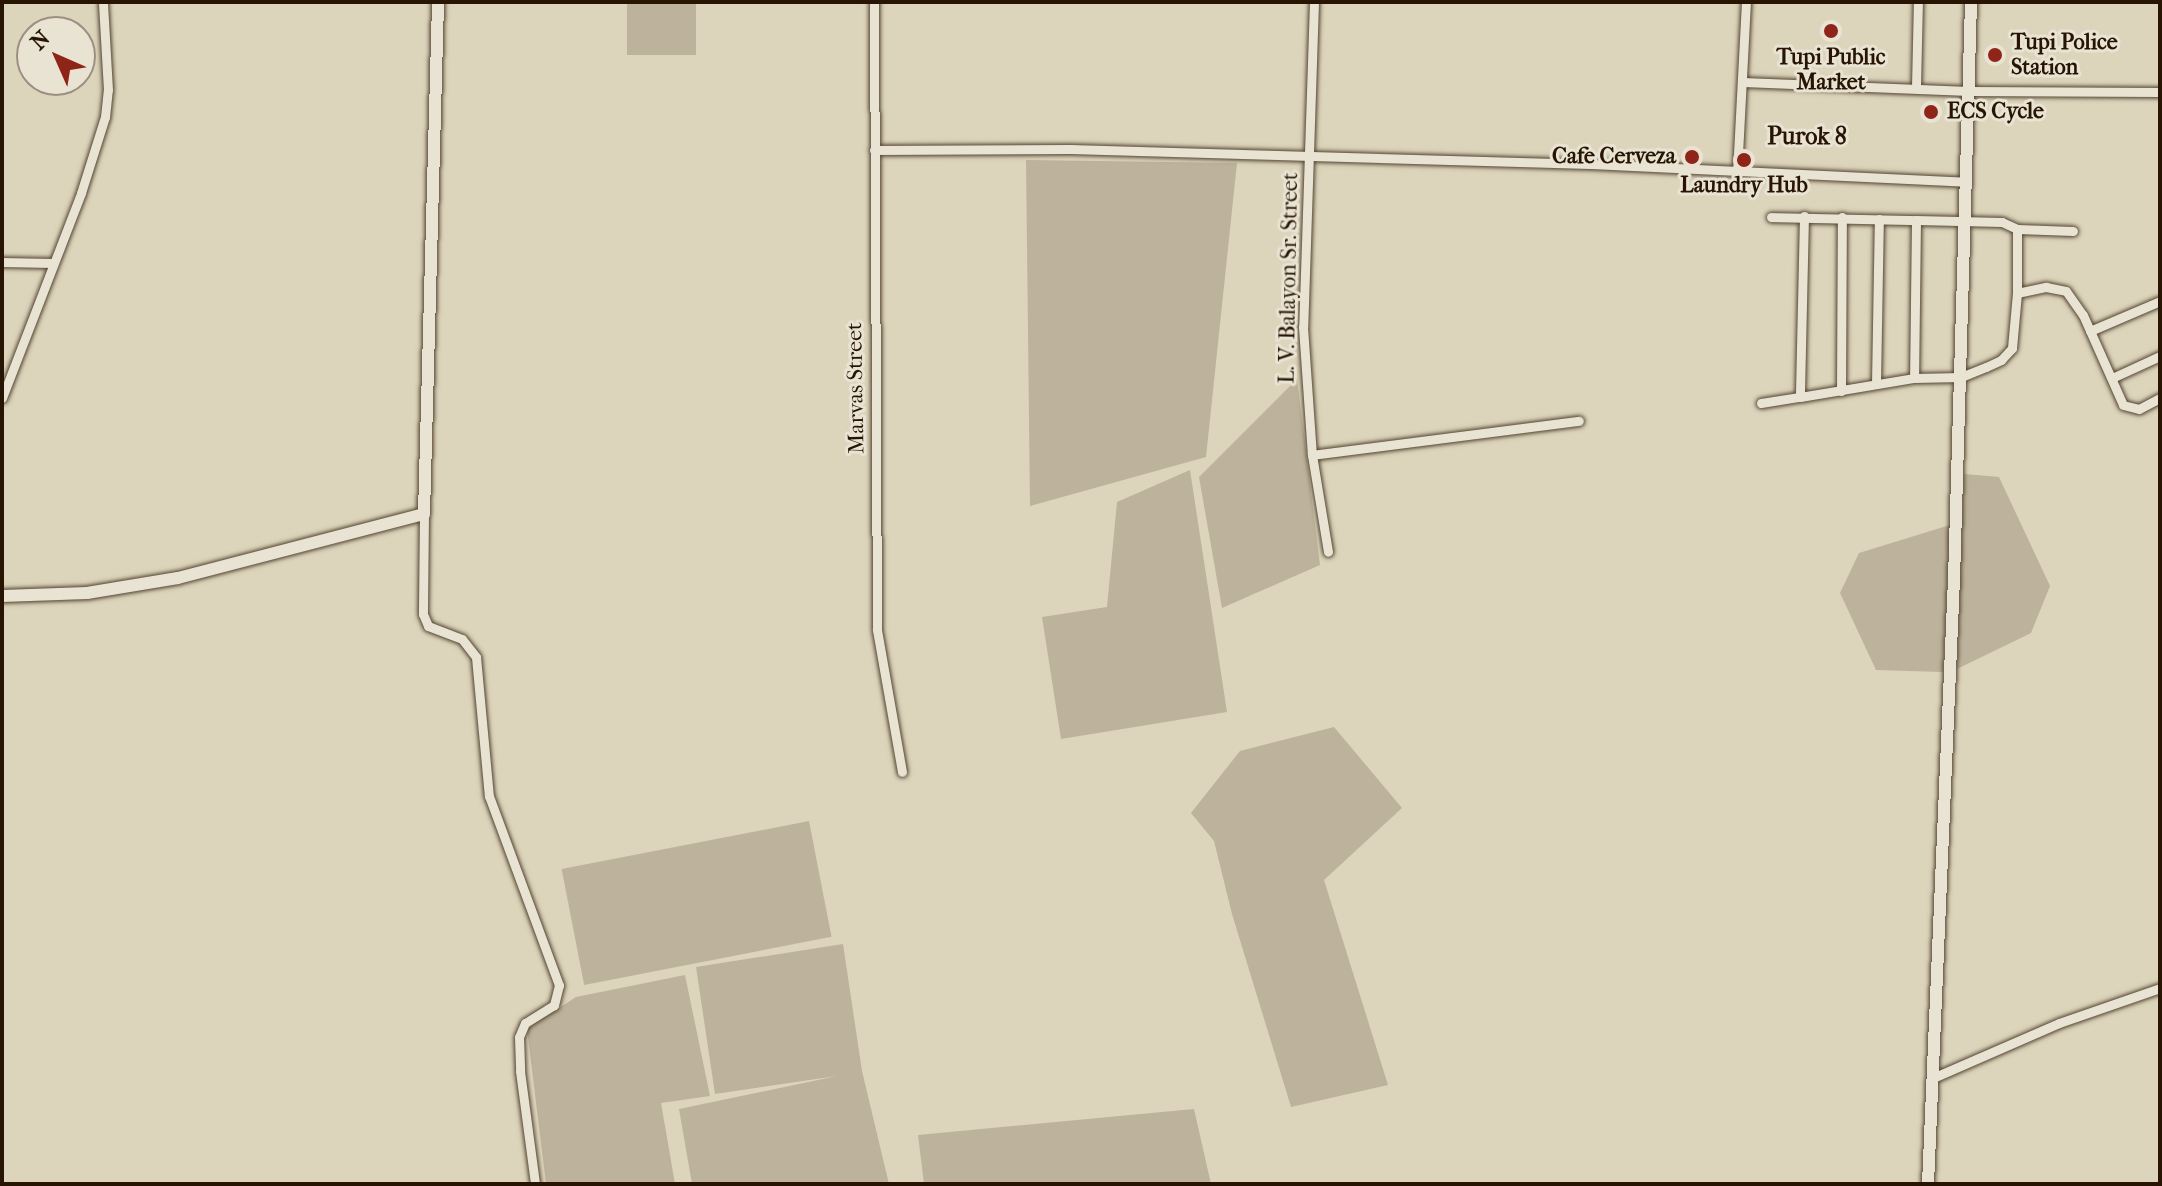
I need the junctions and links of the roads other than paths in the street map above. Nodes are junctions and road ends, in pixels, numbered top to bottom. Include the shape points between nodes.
1 (103, 2) edge
2 (438, 2) edge
3 (874, 2) edge
4 (1314, 2) edge
5 (1746, 2) edge
6 (1918, 2) edge
7 (1971, 2) edge
8 (1743, 82) junction
9 (1916, 87) junction
10 (1969, 91) junction
11 (2160, 92) edge
12 (874, 150) junction
13 (1309, 158) junction
14 (1737, 173) junction
15 (1967, 182) junction
16 (1804, 216) junction
17 (1771, 217) dead end
18 (1842, 217) junction
19 (1879, 219) junction
20 (1916, 220) junction
21 (1966, 220) junction
22 (2017, 229) junction
23 (2073, 231) dead end
24 (2, 262) edge
25 (52, 263) junction
26 (2017, 293) junction
27 (2160, 301) edge
28 (2090, 331) junction
29 (2160, 356) edge
30 (1961, 377) junction
31 (1914, 378) junction
32 (2112, 378) junction
33 (1876, 384) junction
34 (1841, 391) junction
35 (1800, 397) junction
36 (2, 398) edge
37 (2160, 398) edge
38 (1761, 403) dead end
39 (1579, 421) dead end
40 (1312, 455) junction
41 (424, 514) junction
42 (1328, 552) dead end
43 (2, 596) edge
44 (902, 772) dead end
45 (2160, 988) edge
46 (1935, 1077) junction
47 (535, 1184) edge
48 (1928, 1184) edge

1 - 25 street via 105,117
2 - 41 street
3 - 12 street, Marvas Street
4 - 13 street, L. V. Balayon Sr. Street
5 - 8 street
6 - 9 street
7 - 10 street
8 - 9 street
8 - 14 street
9 - 10 street
10 - 11 street
10 - 15 street
12 - 13 street via 1070,149
12 - 44 street, Marvas Street via 877,630
13 - 14 street
13 - 40 street, L. V. Balayon Sr. Street via 1303,327
14 - 15 street
15 - 21 street
16 - 17 street
16 - 18 street
16 - 35 street
18 - 19 street
18 - 34 street
19 - 20 street
19 - 33 street
20 - 21 street
20 - 31 street
21 - 22 street via 2006,222
21 - 30 street
22 - 23 street
22 - 26 street
24 - 25 street
25 - 36 street
26 - 28 street via 2060,287 2078,305
26 - 30 street via 2014,343 2008,354
27 - 28 street
28 - 32 street
29 - 32 street
30 - 31 street
30 - 46 street
31 - 33 street
32 - 37 street via 2128,409
33 - 34 street
34 - 35 street
35 - 38 street
39 - 40 street
40 - 42 street, L. V. Balayon Sr. Street
41 - 43 street via 178,578 87,593
41 - 47 street via 423,614 428,626 462,639 476,657 489,796 559,985 554,1005 525,1023 519,1037
45 - 46 street via 2059,1023
46 - 48 street

